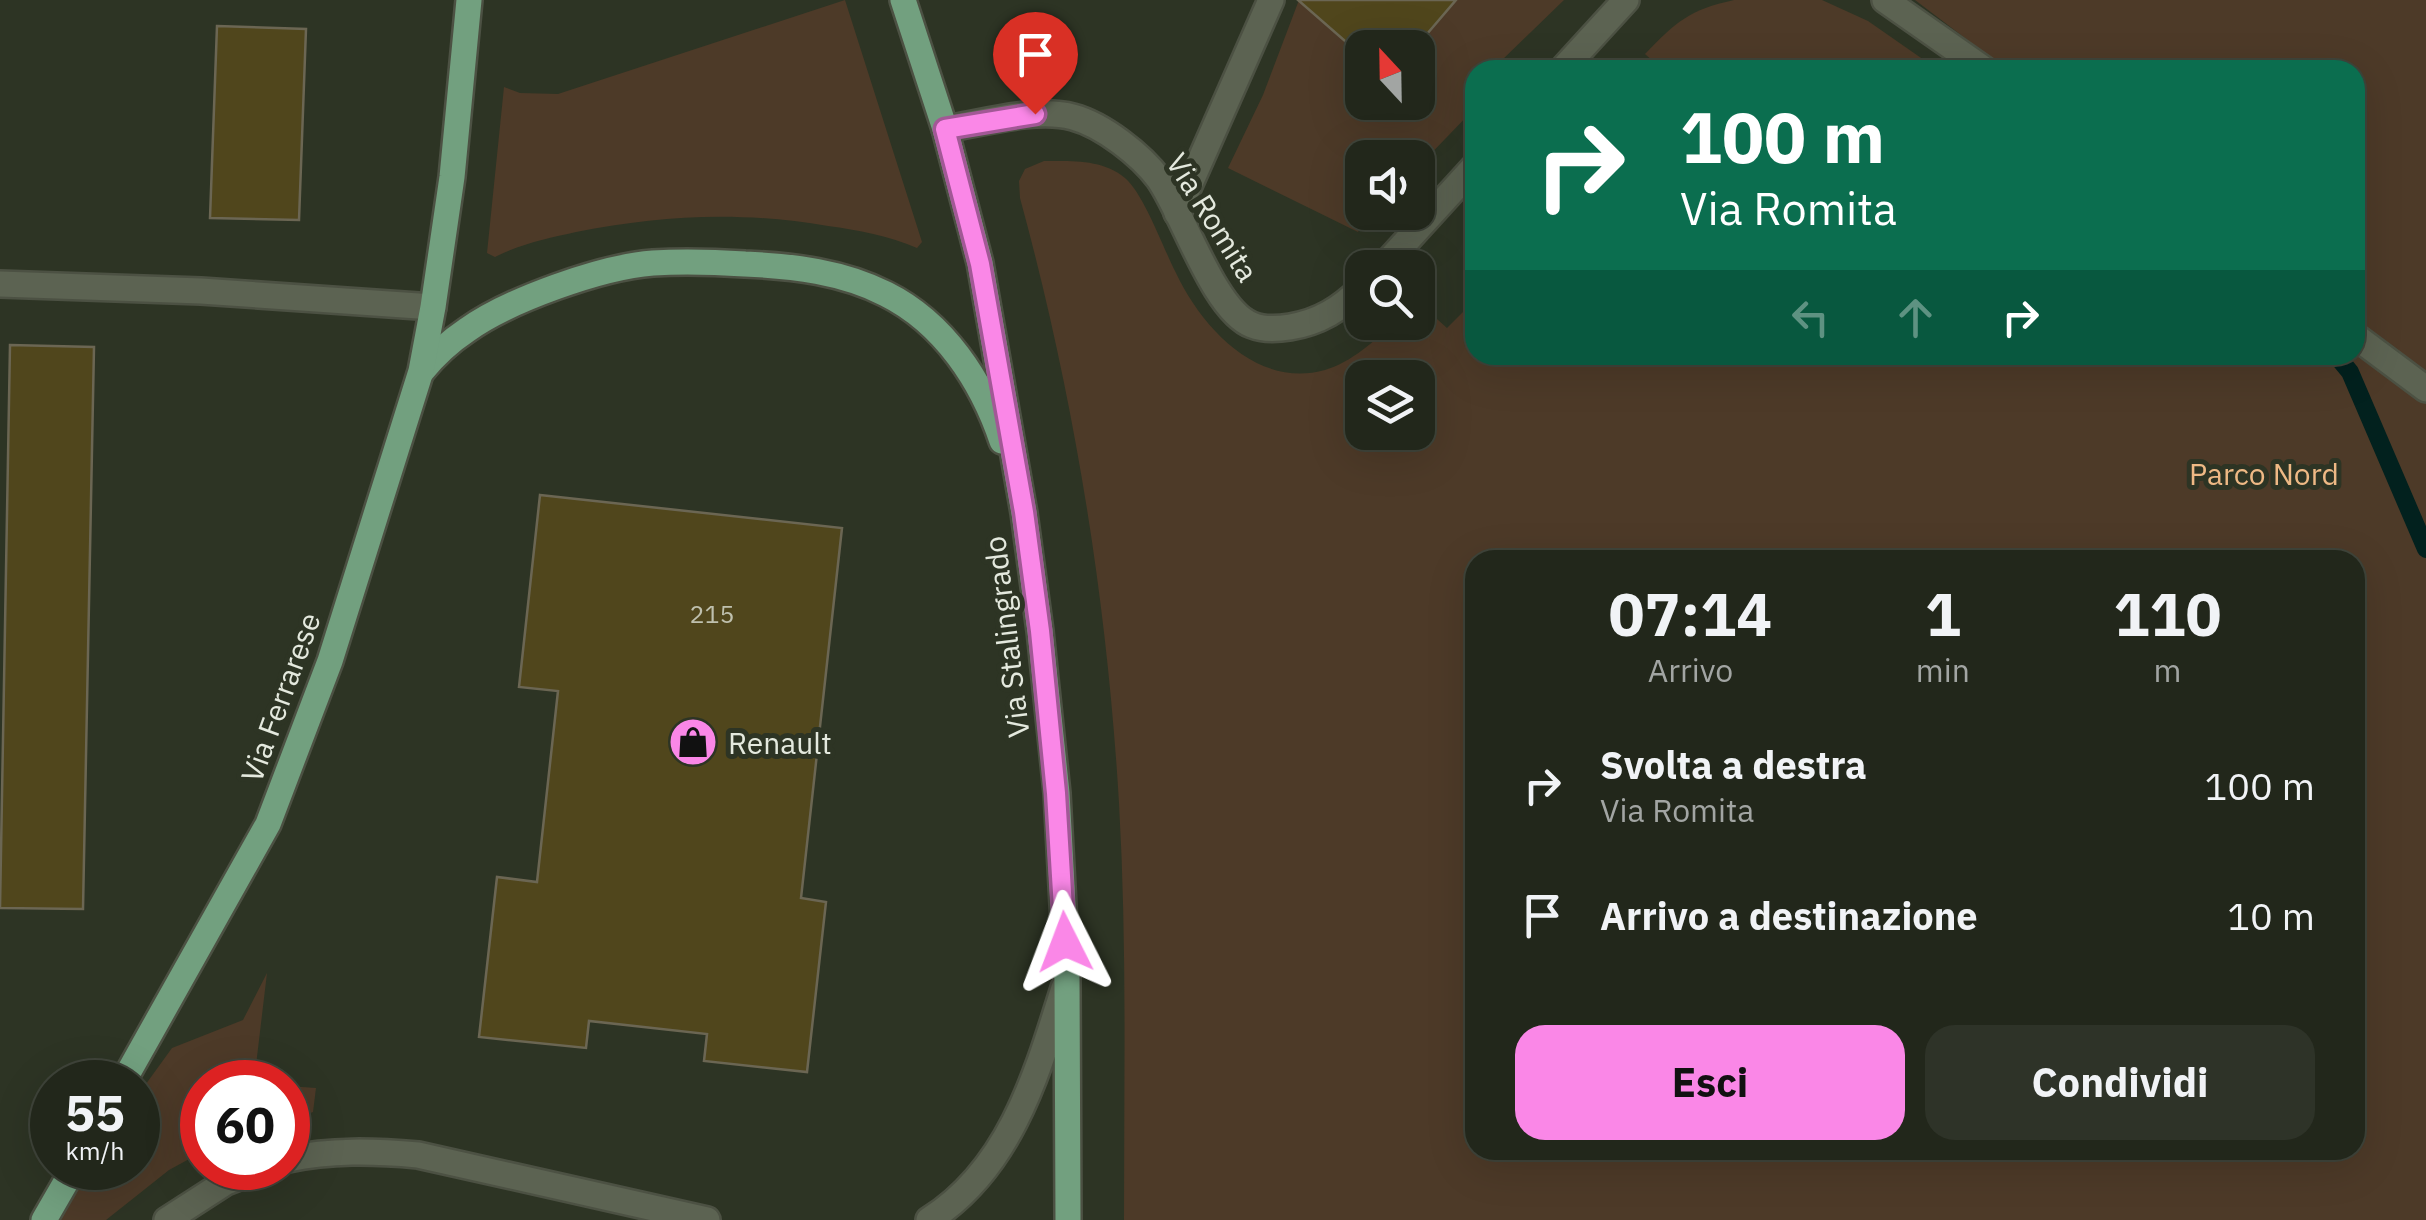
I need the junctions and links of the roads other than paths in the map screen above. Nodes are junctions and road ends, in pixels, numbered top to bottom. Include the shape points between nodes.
1 (468, 0) edge
2 (904, 0) edge
3 (1271, 0) edge
4 (1626, 0) edge
5 (1885, 0) edge
6 (1571, 60) edge
7 (1971, 60) edge
8 (945, 129) junction
9 (1465, 177) edge
10 (1177, 212) junction
11 (1398, 250) edge
12 (0, 284) edge
13 (1345, 302) edge
14 (434, 307) junction
15 (2365, 343) edge
16 (421, 372) junction
17 (2426, 389) edge
18 (1024, 512) junction
19 (1067, 980) junction
20 (135, 1060) edge
21 (310, 1155) edge
22 (61, 1190) edge
23 (214, 1190) edge
24 (44, 1220) edge
25 (167, 1220) edge
26 (707, 1220) edge
27 (929, 1220) edge
28 (1068, 1220) edge

1 - 14 main road, Via Ferrarese
2 - 8 main road, Via Stalingrado
3 - 10 street
4 - 6 street
5 - 7 street
8 - 10 street, Via Romita via 1035,114 1072,117 1128,148 1158,178
8 - 18 main road, Via Stalingrado via 980,264
9 - 11 street
10 - 13 street, Via Romita via 1239,318 1277,329 1328,316
12 - 14 street
14 - 16 main road, Via Ferrarese
15 - 17 street
16 - 18 main road via 481,321 617,269 707,262 843,277 922,318 973,375
16 - 20 main road, Via Ferrarese via 330,661 268,824
18 - 19 main road, Via Stalingrado via 1056,793
19 - 27 street via 1012,1128 986,1169
19 - 28 main road, Via Stalingrado
21 - 26 street via 418,1155
22 - 24 main road
23 - 25 street

